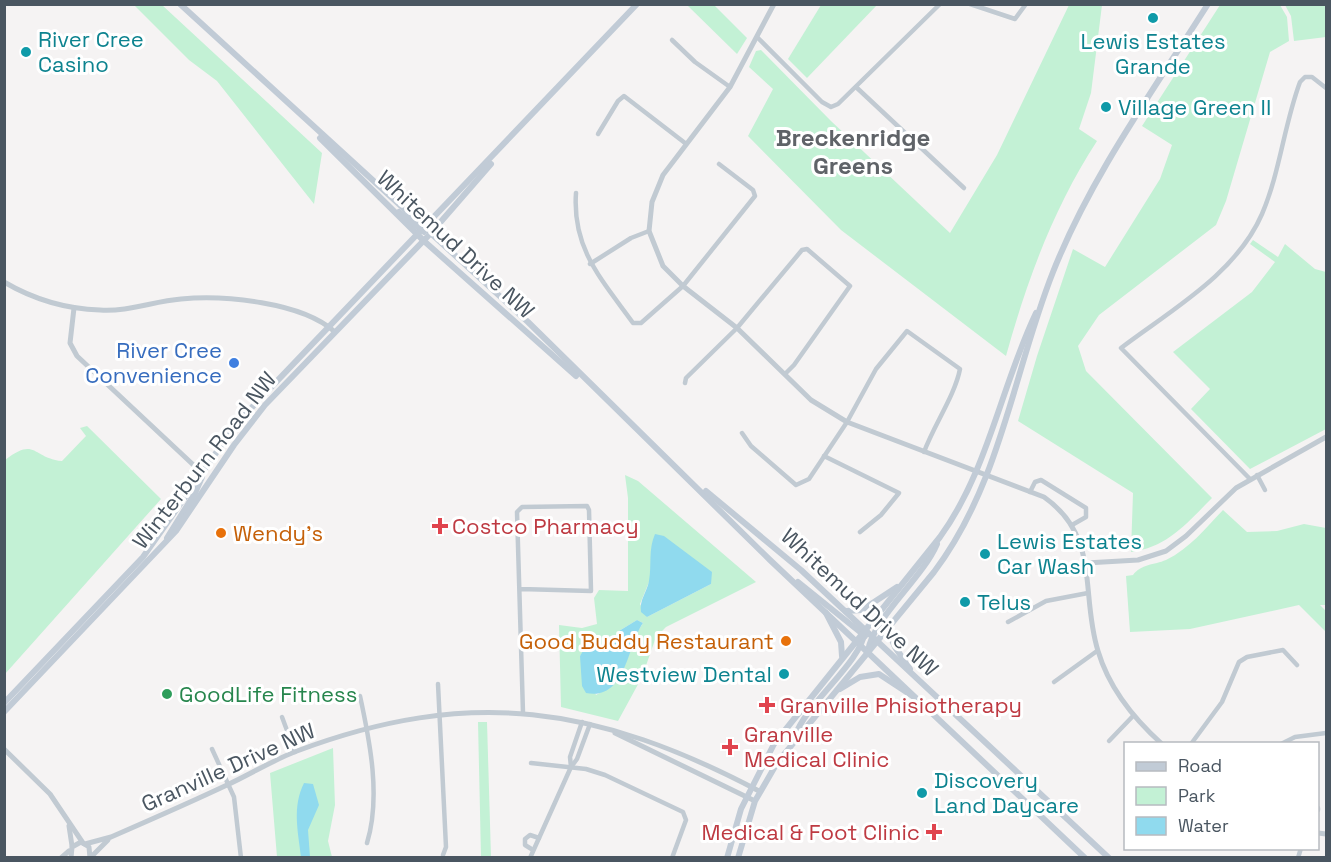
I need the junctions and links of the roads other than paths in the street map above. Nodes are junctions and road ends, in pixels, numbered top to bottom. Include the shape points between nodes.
1 (180, 4) edge
2 (637, 4) edge
3 (774, 4) edge
4 (940, 4) edge
5 (970, 4) edge
6 (1026, 4) edge
7 (1208, 4) edge
8 (757, 37) junction
9 (672, 40) dead end
10 (730, 87) junction
11 (856, 87) junction
12 (1326, 88) edge
13 (292, 109) junction
14 (598, 134) dead end
15 (685, 143) junction
16 (502, 148) junction
17 (719, 164) dead end
18 (964, 188) dead end
19 (576, 193) dead end
20 (421, 231) junction
21 (649, 231) junction
22 (431, 233) junction
23 (424, 241) junction
24 (590, 264) junction
25 (4, 282) edge
26 (683, 286) junction
27 (1042, 302) junction
28 (74, 308) junction
29 (329, 327) junction
30 (737, 328) junction
31 (335, 332) junction
32 (785, 374) junction
33 (685, 383) dead end
34 (602, 398) junction
35 (847, 422) junction
36 (742, 433) dead end
37 (1326, 437) edge
38 (924, 452) junction
39 (824, 456) junction
40 (977, 471) junction
41 (202, 473) junction
42 (1257, 475) junction
43 (687, 476) junction
44 (987, 476) junction
45 (1250, 479) junction
46 (1265, 489) dead end
47 (1030, 492) junction
48 (1072, 525) junction
49 (860, 532) dead end
50 (940, 537) junction
51 (161, 548) junction
52 (1086, 563) junction
53 (786, 574) junction
54 (905, 581) junction
55 (521, 589) junction
56 (1088, 592) junction
57 (845, 611) junction
58 (826, 612) junction
59 (1008, 622) dead end
60 (887, 628) junction
61 (868, 636) junction
62 (858, 642) junction
63 (868, 651) junction
64 (1098, 651) junction
65 (842, 657) junction
66 (1297, 665) dead end
67 (913, 675) junction
68 (1054, 682) dead end
69 (438, 684) dead end
70 (832, 695) junction
71 (360, 696) dead end
72 (917, 698) junction
73 (4, 703) edge
74 (4, 712) edge
75 (523, 713) junction
76 (440, 715) junction
77 (1133, 716) junction
78 (282, 717) dead end
79 (582, 722) junction
80 (590, 724) junction
81 (368, 729) junction
82 (609, 729) junction
83 (1326, 733) edge
84 (1109, 741) dead end
85 (793, 742) junction
86 (1160, 742) edge
87 (1192, 742) edge
88 (1285, 742) edge
89 (4, 749) edge
90 (212, 749) dead end
91 (295, 752) junction
92 (531, 763) dead end
93 (571, 767) junction
94 (229, 784) junction
95 (750, 787) junction
96 (759, 791) junction
97 (746, 796) junction
98 (755, 801) junction
99 (69, 824) junction
100 (111, 837) junction
101 (539, 838) junction
102 (84, 843) junction
103 (367, 843) dead end
104 (71, 849) junction
105 (533, 850) junction
106 (443, 855) dead end
107 (61, 858) edge
108 (71, 858) edge
109 (90, 858) edge
110 (241, 858) edge
111 (530, 858) edge
112 (672, 858) edge
113 (727, 858) edge
114 (738, 858) edge
115 (1085, 858) edge
116 (1109, 858) edge

1 - 13 main road, Whitemud Drive NW
2 - 16 main road, Winterburn Road NW
3 - 8 street
4 - 11 street
5 - 6 street via 1015,19
7 - 27 main road via 1095,182 1072,226
8 - 10 street
8 - 11 street via 825,104 835,106
9 - 10 street
10 - 15 street
11 - 18 street
12 - 45 street via 1312,77 1300,82 1263,211 1242,249 1221,271 1121,348
13 - 20 main road, Whitemud Drive NW
13 - 20 main road, Whitemud Drive NW via 347,166
14 - 15 street via 624,96
15 - 21 street via 663,175 652,202
16 - 20 main road, Winterburn Road NW
16 - 22 main road, Winterburn Road NW
17 - 26 street via 753,190 755,196
19 - 24 street via 575,217
20 - 22 main road
20 - 23 main road, Whitemud Drive NW
20 - 29 main road, Winterburn Road NW
21 - 24 street
21 - 26 street via 663,266
22 - 23 main road, Winterburn Road NW
22 - 34 main road, Whitemud Drive NW via 528,322
23 - 31 main road, Winterburn Road NW
23 - 34 main road, Whitemud Drive NW
24 - 26 street via 633,323 641,323
25 - 28 street
26 - 30 street
27 - 40 main road via 1019,351
27 - 44 main road
28 - 29 street via 102,310 139,308 180,299 242,299 276,306
28 - 41 street via 70,343 77,356
29 - 31 street
29 - 41 main road, Winterburn Road NW via 237,423
30 - 32 street
30 - 32 street via 802,250 807,249 850,286
30 - 33 street
31 - 51 main road, Winterburn Road NW via 247,427
32 - 35 street via 811,400
34 - 43 main road, Whitemud Drive NW
35 - 38 street
35 - 38 street via 876,369 907,331 912,332 960,369
35 - 39 street
36 - 39 street via 750,446 796,485 809,479
37 - 42 street
38 - 40 street
39 - 49 street via 899,493
40 - 44 street
40 - 50 main road
41 - 51 main road via 195,493
41 - 73 main road, Winterburn Road NW via 143,557
42 - 45 street
42 - 46 street
43 - 53 main road, Whitemud Drive NW
43 - 57 main road, Whitemud Drive NW via 780,551
44 - 47 street
44 - 60 main road via 948,552
45 - 52 street via 1166,551 1138,560
47 - 48 street via 1053,503
47 - 48 street via 1035,482 1041,480 1086,508 1086,518
48 - 52 street
50 - 54 main road
50 - 61 main road via 930,560
51 - 74 main road, Winterburn Road NW
52 - 56 street
53 - 58 main road, Whitemud Drive NW
53 - 61 main road
54 - 57 main road via 862,610
54 - 61 main road
55 - 55 street via 519,509 587,506 591,591
55 - 75 street
56 - 59 street via 1058,596
56 - 64 street
57 - 61 main road, Whitemud Drive NW
58 - 62 main road, Whitemud Drive NW
58 - 65 main road via 841,642
60 - 61 main road
60 - 67 main road
61 - 62 main road
61 - 63 main road
61 - 67 main road, Whitemud Drive NW
62 - 63 main road, Whitemud Drive NW
62 - 65 main road
62 - 85 main road via 803,721
63 - 70 main road
63 - 72 main road, Whitemud Drive NW
64 - 68 street
64 - 77 street via 1110,680
65 - 95 main road via 785,729
66 - 87 street via 1282,650 1239,662 1222,702
67 - 116 main road, Whitemud Drive NW
69 - 76 street
70 - 72 main road via 856,679 875,674
70 - 85 main road
71 - 81 street
72 - 115 main road, Whitemud Drive NW
75 - 76 street, Granville Drive NW
75 - 79 street, Granville Drive NW
76 - 81 street, Granville Drive NW
76 - 106 street via 446,847
77 - 84 street
77 - 86 street
78 - 91 street
79 - 80 street, Granville Drive NW
79 - 93 street via 570,757
80 - 82 street, Granville Drive NW
80 - 93 street
81 - 91 street, Granville Drive NW
81 - 103 street via 372,820
82 - 95 street, Granville Drive NW via 662,745
82 - 97 street, Granville Drive NW
83 - 88 street
85 - 96 main road
89 - 99 street via 44,787
90 - 94 street
91 - 94 street, Granville Drive NW
92 - 93 street
93 - 101 street
93 - 112 street via 612,777 683,812 686,820
94 - 100 street, Granville Drive NW
94 - 110 street via 237,808
95 - 96 street, Granville Drive NW
95 - 97 main road
96 - 98 main road
97 - 98 street, Granville Drive NW
97 - 113 main road
98 - 114 main road
99 - 102 street
99 - 104 street
100 - 102 street, Granville Drive NW
100 - 109 street, Granville Drive NW
101 - 105 street
101 - 105 street via 530,835 525,839 525,845
102 - 104 street, Granville Drive NW
102 - 109 street via 91,850
104 - 107 street, Granville Drive NW
104 - 108 street
105 - 111 street

